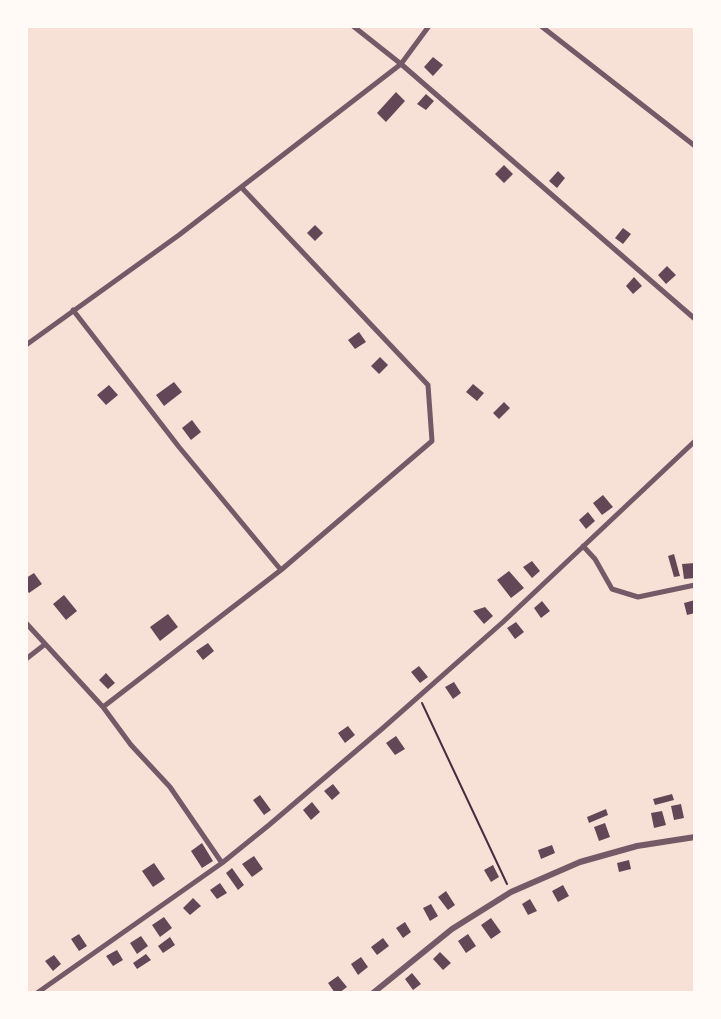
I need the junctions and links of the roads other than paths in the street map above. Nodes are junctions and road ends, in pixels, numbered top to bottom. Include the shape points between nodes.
1 (353, 26) edge
2 (429, 26) edge
3 (541, 26) edge
4 (401, 64) junction
5 (695, 146) edge
6 (242, 188) junction
7 (73, 310) junction
8 (695, 319) edge
9 (26, 345) edge
10 (695, 441) edge
11 (583, 546) junction
12 (281, 570) junction
13 (695, 584) edge
14 (26, 623) edge
15 (44, 645) junction
16 (26, 659) edge
17 (103, 707) junction
18 (695, 837) edge
19 (222, 863) junction
20 (37, 993) edge
21 (373, 993) edge

1 - 4 street
2 - 4 street
3 - 5 street
4 - 6 street
4 - 8 street
6 - 7 street
6 - 12 street via 428,385 432,441
7 - 9 street
7 - 12 street
10 - 11 street
11 - 13 street via 611,589 638,597
11 - 19 street via 419,697
12 - 17 street
14 - 15 street
15 - 16 street
15 - 17 street
17 - 19 street via 170,787
18 - 21 street via 637,846 580,862 511,892 452,929
19 - 20 street

